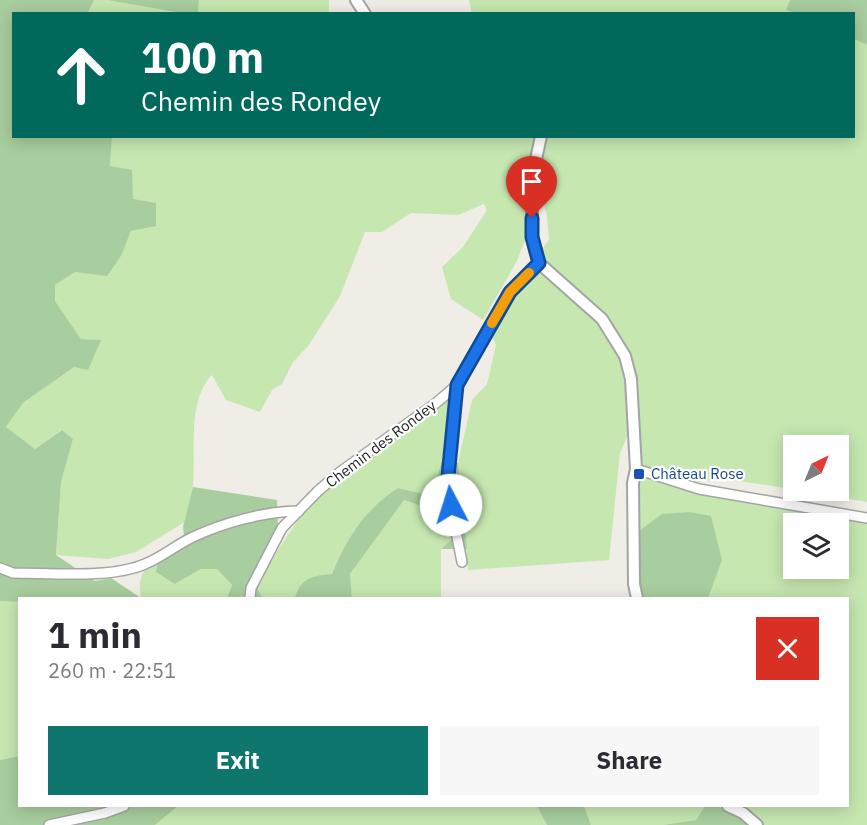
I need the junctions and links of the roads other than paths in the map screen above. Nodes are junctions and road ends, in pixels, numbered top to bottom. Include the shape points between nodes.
1 (541, 138) edge
2 (539, 263) junction
3 (457, 385) junction
4 (636, 469) junction
5 (299, 511) junction
6 (867, 518) edge
7 (462, 562) dead end
8 (0, 568) edge
9 (250, 597) edge
10 (638, 597) edge
11 (120, 807) edge
12 (730, 807) edge
13 (49, 825) edge
14 (757, 825) edge

1 - 2 street via 532,178 532,237
2 - 3 street, Chemin des Rondey via 510,292
2 - 4 street via 602,319 625,356 631,379
3 - 5 street, Chemin des Rondey via 340,472
3 - 7 street via 447,487
4 - 6 street via 699,489
4 - 10 street via 634,584
5 - 8 street via 253,516 193,536 145,564 115,572 13,573
5 - 9 street, Chemin des Rondey via 282,528
11 - 13 street
12 - 14 street

